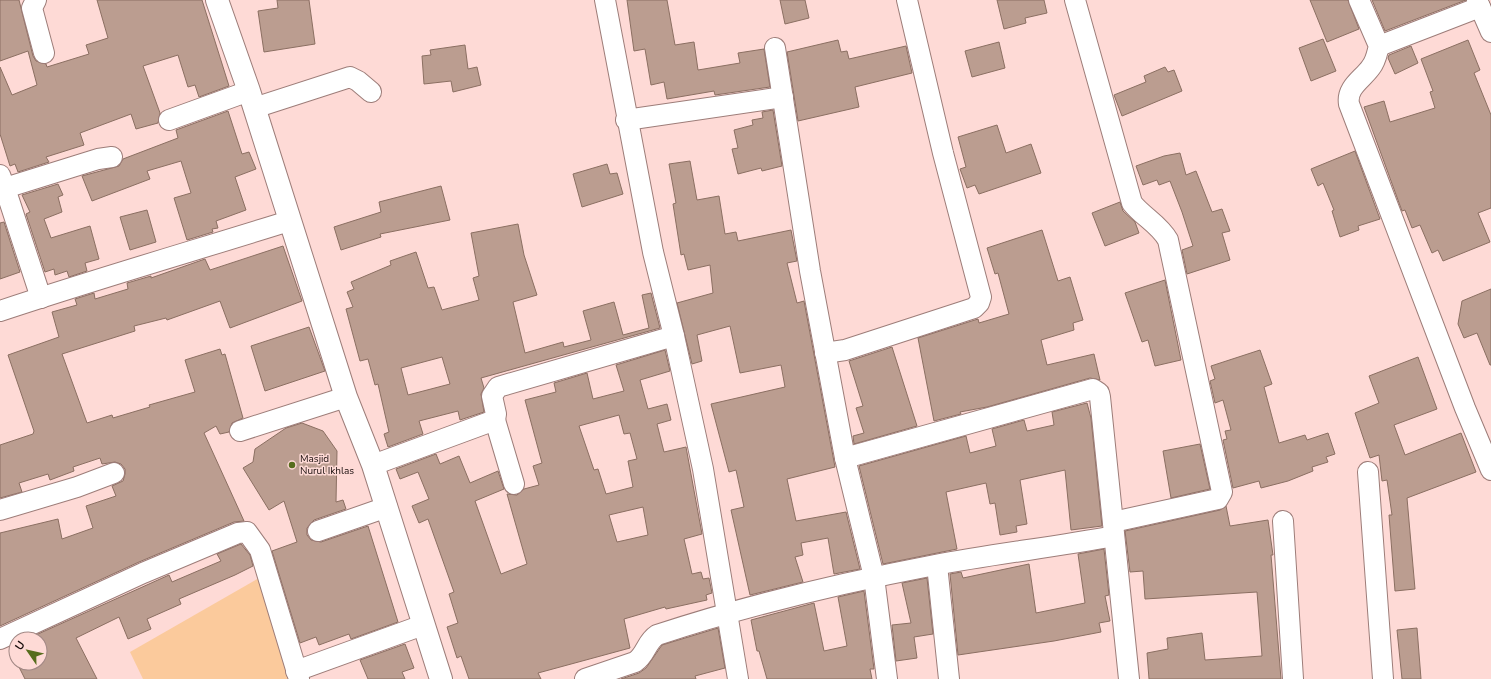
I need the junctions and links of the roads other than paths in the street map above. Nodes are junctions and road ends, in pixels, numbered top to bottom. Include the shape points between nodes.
1 (36, 0) edge
2 (217, 0) edge
3 (604, 0) edge
4 (908, 0) edge
5 (1075, 0) edge
6 (1359, 0) edge
7 (1478, 4) edge
8 (1491, 32) edge
9 (1379, 46) junction
10 (775, 48) dead end
11 (44, 53) dead end
12 (370, 92) dead end
13 (783, 97) junction
14 (251, 100) junction
15 (169, 120) dead end
16 (626, 120) junction
17 (112, 157) dead end
18 (2, 181) edge
19 (289, 221) junction
20 (41, 298) junction
21 (0, 311) edge
22 (674, 336) junction
23 (825, 354) junction
24 (346, 396) junction
25 (495, 420) junction
26 (240, 430) dead end
27 (845, 458) junction
28 (373, 465) junction
29 (1491, 470) edge
30 (1368, 472) dead end
31 (114, 473) dead end
32 (514, 484) dead end
33 (386, 507) junction
34 (0, 510) edge
35 (1284, 521) dead end
36 (1114, 529) junction
37 (318, 532) dead end
38 (937, 565) junction
39 (874, 577) junction
40 (727, 612) junction
41 (423, 625) junction
42 (0, 639) edge
43 (298, 675) edge
44 (442, 679) edge
45 (585, 679) edge
46 (738, 679) edge
47 (888, 679) edge
48 (949, 679) edge
49 (1129, 679) edge
50 (1293, 679) edge
51 (1383, 679) edge

1 - 11 street via 32,8
2 - 14 highway
3 - 16 street
4 - 23 street via 943,153 981,297 974,308 845,350
5 - 36 street via 1132,203 1139,212 1162,230 1168,240 1222,492 1218,499
6 - 9 street
7 - 8 street
7 - 9 street
9 - 29 street via 1372,66 1350,91 1349,104
10 - 13 street
12 - 14 street via 350,77
13 - 16 street
13 - 23 street
14 - 15 street
14 - 19 highway
16 - 22 street via 653,252
17 - 18 street
18 - 20 street
19 - 20 street
19 - 24 highway
20 - 21 street
22 - 25 street via 498,387 492,396
22 - 40 street via 703,469
23 - 27 street
24 - 26 street
24 - 28 highway
25 - 28 street
25 - 32 street
27 - 36 street via 1093,389 1100,397
27 - 39 street
28 - 33 highway
30 - 51 street
31 - 34 street
33 - 37 street
33 - 41 highway
35 - 50 street
36 - 38 street
36 - 49 street
38 - 39 street
38 - 48 street
39 - 40 street
39 - 47 street
40 - 45 street via 656,634 651,638 640,659
40 - 46 street
41 - 43 street
41 - 44 highway
42 - 43 street via 143,573 244,531 250,534 260,550

